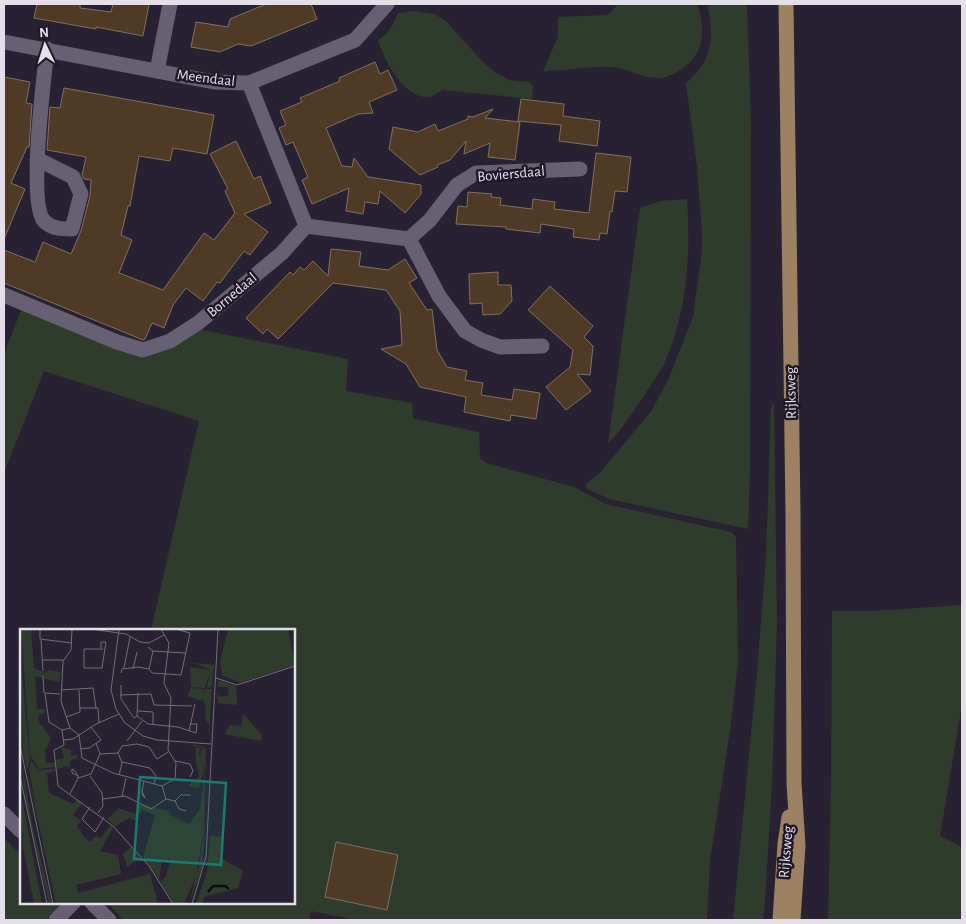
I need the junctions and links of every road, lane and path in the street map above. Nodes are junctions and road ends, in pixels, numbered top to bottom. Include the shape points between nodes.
1 (170, 4) edge
2 (387, 4) edge
3 (786, 4) edge
4 (4, 42) edge
5 (47, 49) junction
6 (157, 71) junction
7 (248, 83) junction
8 (37, 159) dead end
9 (580, 169) dead end
10 (306, 226) junction
11 (409, 240) junction
12 (4, 295) edge
13 (542, 346) dead end
14 (794, 783) junction
15 (4, 814) edge
16 (20, 830) edge
17 (72, 904) edge
18 (93, 904) edge
19 (56, 920) edge
20 (109, 920) edge
21 (780, 920) edge
22 (794, 920) edge

1 - 6 street
2 - 7 street, Meendaal via 355,40
3 - 14 main road, Rijksweg
4 - 5 street, Meendaal
5 - 6 street, Meendaal
5 - 8 street
6 - 7 street, Meendaal via 214,82
7 - 10 street
9 - 11 street, Boviersdaal via 476,173 457,185 430,220
10 - 11 street
10 - 12 street, Bornedaal via 282,253 198,323 170,341 143,350
11 - 13 street via 439,296 465,331 500,347
14 - 21 main road, Rijksweg via 785,844
14 - 22 main road, Rijksweg via 798,846
15 - 16 street
17 - 19 street
18 - 20 street

